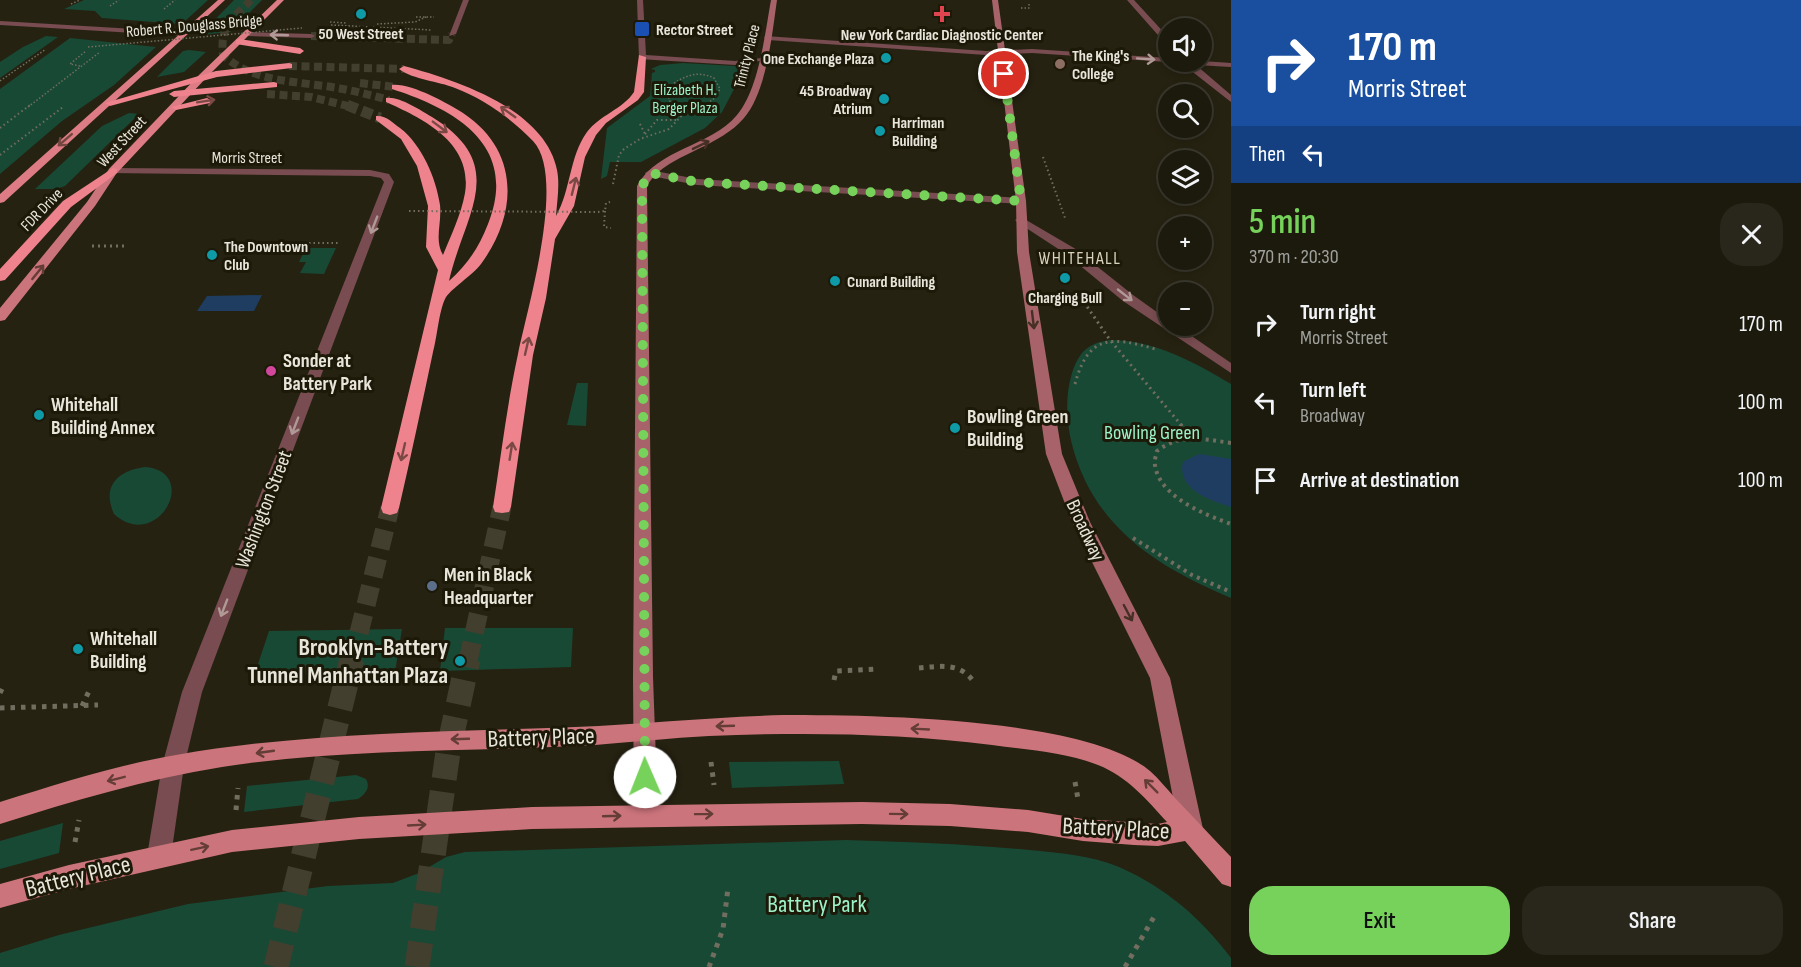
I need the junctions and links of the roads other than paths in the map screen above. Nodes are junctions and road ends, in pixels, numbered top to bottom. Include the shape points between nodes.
1 (222, 0) edge
2 (281, 0) edge
3 (466, 0) edge
4 (640, 0) edge
5 (774, 0) edge
6 (995, 0) edge
7 (1130, 0) edge
8 (0, 15) edge
9 (0, 23) edge
10 (82, 27) junction
11 (1158, 30) edge
12 (185, 34) junction
13 (247, 34) junction
14 (452, 34) dead end
15 (311, 36) tunnel mouth
16 (768, 38) junction
17 (239, 42) junction
18 (300, 51) tunnel mouth
19 (1002, 53) junction
20 (642, 54) junction
21 (1158, 59) edge
22 (762, 60) junction
23 (1212, 64) edge
24 (1231, 65) edge
25 (289, 66) tunnel mouth
26 (404, 69) tunnel mouth
27 (1198, 72) edge
28 (203, 76) junction
29 (274, 85) tunnel mouth
30 (395, 87) tunnel mouth
31 (190, 92) junction
32 (267, 94) tunnel mouth
33 (1231, 99) edge
34 (389, 100) tunnel mouth
35 (110, 103) junction
36 (176, 107) junction
37 (380, 118) tunnel mouth
38 (113, 171) junction
39 (650, 173) junction
40 (380, 174) joint
41 (0, 200) edge
42 (1021, 210) junction
43 (549, 238) junction
44 (445, 270) junction
45 (0, 277) edge
46 (439, 296) junction
47 (0, 317) edge
48 (1231, 369) edge
49 (502, 507) tunnel mouth
50 (390, 508) tunnel mouth
51 (644, 731) junction
52 (173, 766) junction
53 (0, 813) edge
54 (646, 815) junction
55 (1191, 829) junction
56 (159, 856) junction
57 (1231, 875) edge
58 (0, 896) edge

1 - 12 highway, West Street
2 - 13 highway, West Street
3 - 14 street
4 - 20 street
5 - 16 main road, Trinity Place
6 - 19 main road, Broadway
7 - 11 street
8 - 10 street
9 - 10 street
10 - 12 street
12 - 35 highway, West Street
15 -> 13 street
13 - 17 highway, West Street
16 - 19 street
16 - 22 main road, Trinity Place
17 - 18 highway
17 - 28 highway, West Street
19 -> 21 street via 1032,51
19 - 42 main road, Broadway
20 - 22 street via 735,63
43 -> 20 highway via 568,206 580,157 591,134 639,92
39 -> 22 main road, Trinity Place via 741,118
23 - 24 street
25 - 28 highway
43 -> 26 highway via 552,171 538,140 518,119 482,96
27 - 33 street
28 - 31 highway, West Street
28 - 35 highway
29 - 31 highway
30 - 46 highway via 424,96 469,122 491,145 503,173 498,220 477,260
31 - 35 highway
31 - 36 highway, West Street
36 -> 32 highway
34 -> 44 highway via 413,110 449,135 470,168 469,198
35 -> 41 highway, West Street
36 - 38 highway, West Street
37 - 44 highway via 405,137 423,166 434,206 432,247
38 - 40 street, Morris Street
38 - 45 highway, FDR Drive via 67,204
47 -> 38 main road, West Street
39 - 42 street via 697,182
39 - 51 main road via 642,186
40 -> 52 street, Washington Street via 388,178 389,188 192,692
42 -> 48 street via 1128,298
42 -> 55 main road, Broadway via 1036,354 1054,454 1081,522 1160,678
49 -> 43 highway via 525,355
44 - 46 highway
46 -> 50 highway
51 -> 52 main road, Battery Place via 376,742 297,748
51 - 54 main road
55 -> 51 main road, Battery Place via 1126,766 1100,754 1070,747 978,733 872,726 747,725
52 -> 53 main road, Battery Place via 84,787
52 - 56 street, Washington Street
54 -> 55 main road, Battery Place via 950,815 1134,834 1158,835
56 -> 54 main road, Battery Place via 278,835 532,818
55 - 57 main road
56 - 58 main road, Battery Place

